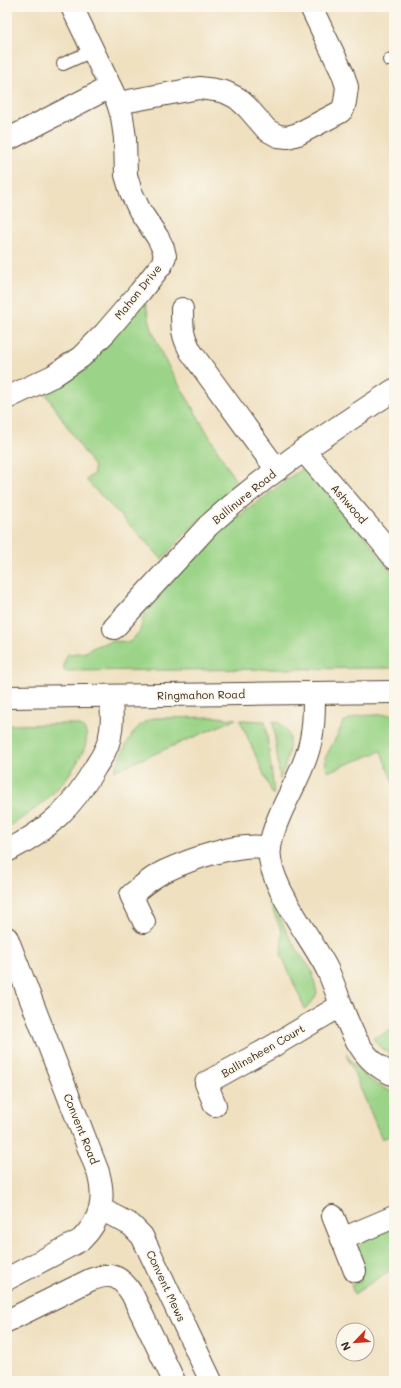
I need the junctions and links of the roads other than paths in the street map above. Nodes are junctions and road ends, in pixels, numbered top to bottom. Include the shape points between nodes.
1 (72, 7) edge
2 (311, 7) edge
3 (92, 51) junction
4 (63, 64) dead end
5 (114, 95) junction
6 (7, 140) edge
7 (182, 309) dead end
8 (394, 390) edge
9 (7, 398) edge
10 (303, 450) junction
11 (277, 470) junction
12 (394, 558) edge
13 (114, 628) dead end
14 (394, 692) edge
15 (314, 694) junction
16 (112, 696) junction
17 (7, 697) edge
18 (270, 848) junction
19 (7, 852) edge
20 (144, 922) dead end
21 (7, 938) edge
22 (340, 1006) junction
23 (394, 1074) edge
24 (216, 1106) dead end
25 (101, 1209) junction
26 (333, 1216) dead end
27 (394, 1217) edge
28 (342, 1239) junction
29 (355, 1271) dead end
30 (7, 1279) edge
31 (7, 1321) edge
32 (174, 1381) edge
33 (211, 1381) edge

1 - 3 street, Mahon Drive
2 - 5 street via 343,74 347,87 346,101 340,112 298,134 280,136 267,130 247,107 225,92 199,88
3 - 4 lane
3 - 5 street, Mahon Drive
5 - 6 street
5 - 9 street, Mahon Drive via 122,117 126,175 140,211 158,238 164,256 162,264 106,333 81,357 53,376
7 - 11 street via 185,342
8 - 10 street, Ballinure Road
10 - 11 street, Ballinure Road
10 - 12 street, Ashwood
11 - 13 street, Ballinure Road via 208,526
14 - 15 street, Ringmahon Road
15 - 16 street, Ringmahon Road
15 - 18 street via 314,719 308,751
16 - 17 street, Ringmahon Road
16 - 19 street via 111,730 102,756 88,781 66,810 38,834
18 - 20 street via 247,846 230,850 194,860 146,882 131,895
18 - 22 street via 277,883 327,969
21 - 25 street, Convent Road via 98,1172 102,1185
22 - 23 street via 366,1054 386,1071
22 - 24 street, Ballinsheen Court via 206,1083
25 - 30 street, Convent Road via 89,1232 81,1240
25 - 33 street, Convent Mews via 131,1225 142,1236
26 - 28 street
27 - 28 street
28 - 29 street
31 - 32 street via 103,1275 118,1279 126,1284 132,1294

